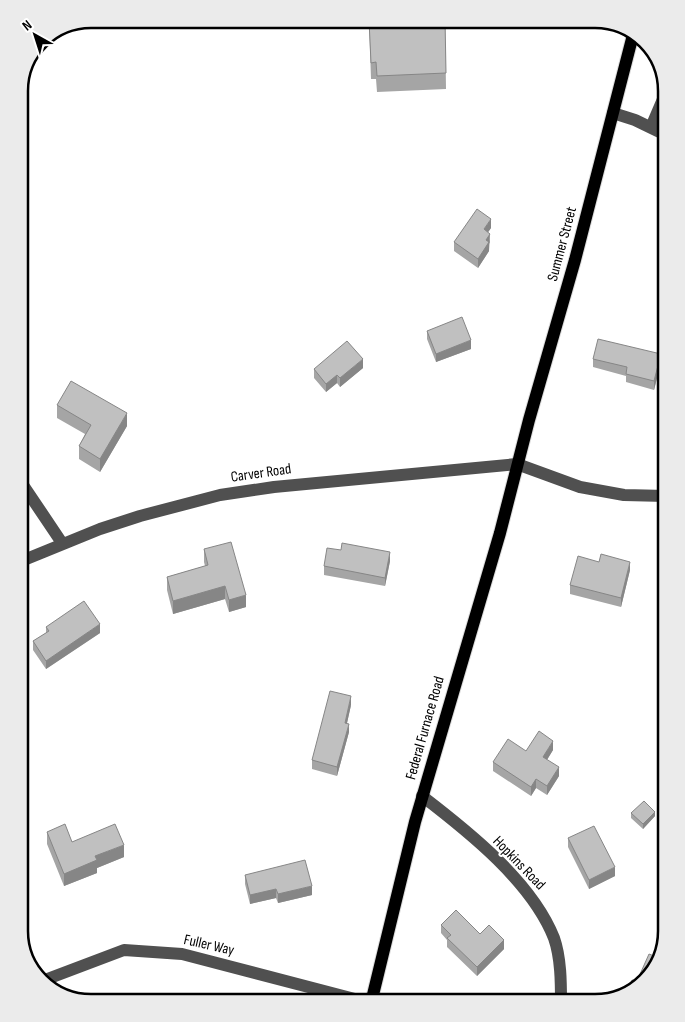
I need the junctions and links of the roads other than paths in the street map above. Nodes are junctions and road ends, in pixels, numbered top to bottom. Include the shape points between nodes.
1 (632, 40) edge
2 (658, 111) edge
3 (613, 113) junction
4 (651, 127) junction
5 (658, 131) edge
6 (517, 464) junction
7 (28, 492) edge
8 (658, 496) edge
9 (62, 544) junction
10 (27, 558) edge
11 (422, 796) junction
12 (49, 978) edge
13 (335, 994) edge
14 (372, 994) edge
15 (561, 994) edge

1 - 3 main road, Summer Street
2 - 4 street
3 - 4 street
3 - 6 main road, Summer Street via 576,260
4 - 5 street
6 - 8 street via 580,487 624,495
6 - 9 street, Carver Road via 220,495 140,516
6 - 11 main road, Federal Furnace Road via 500,533
7 - 9 street
9 - 10 street, Carver Road
11 - 14 main road, Federal Furnace Road
11 - 15 street, Hopkins Road via 480,844 536,903 554,940
12 - 13 street, Fuller Way via 124,950 182,954

